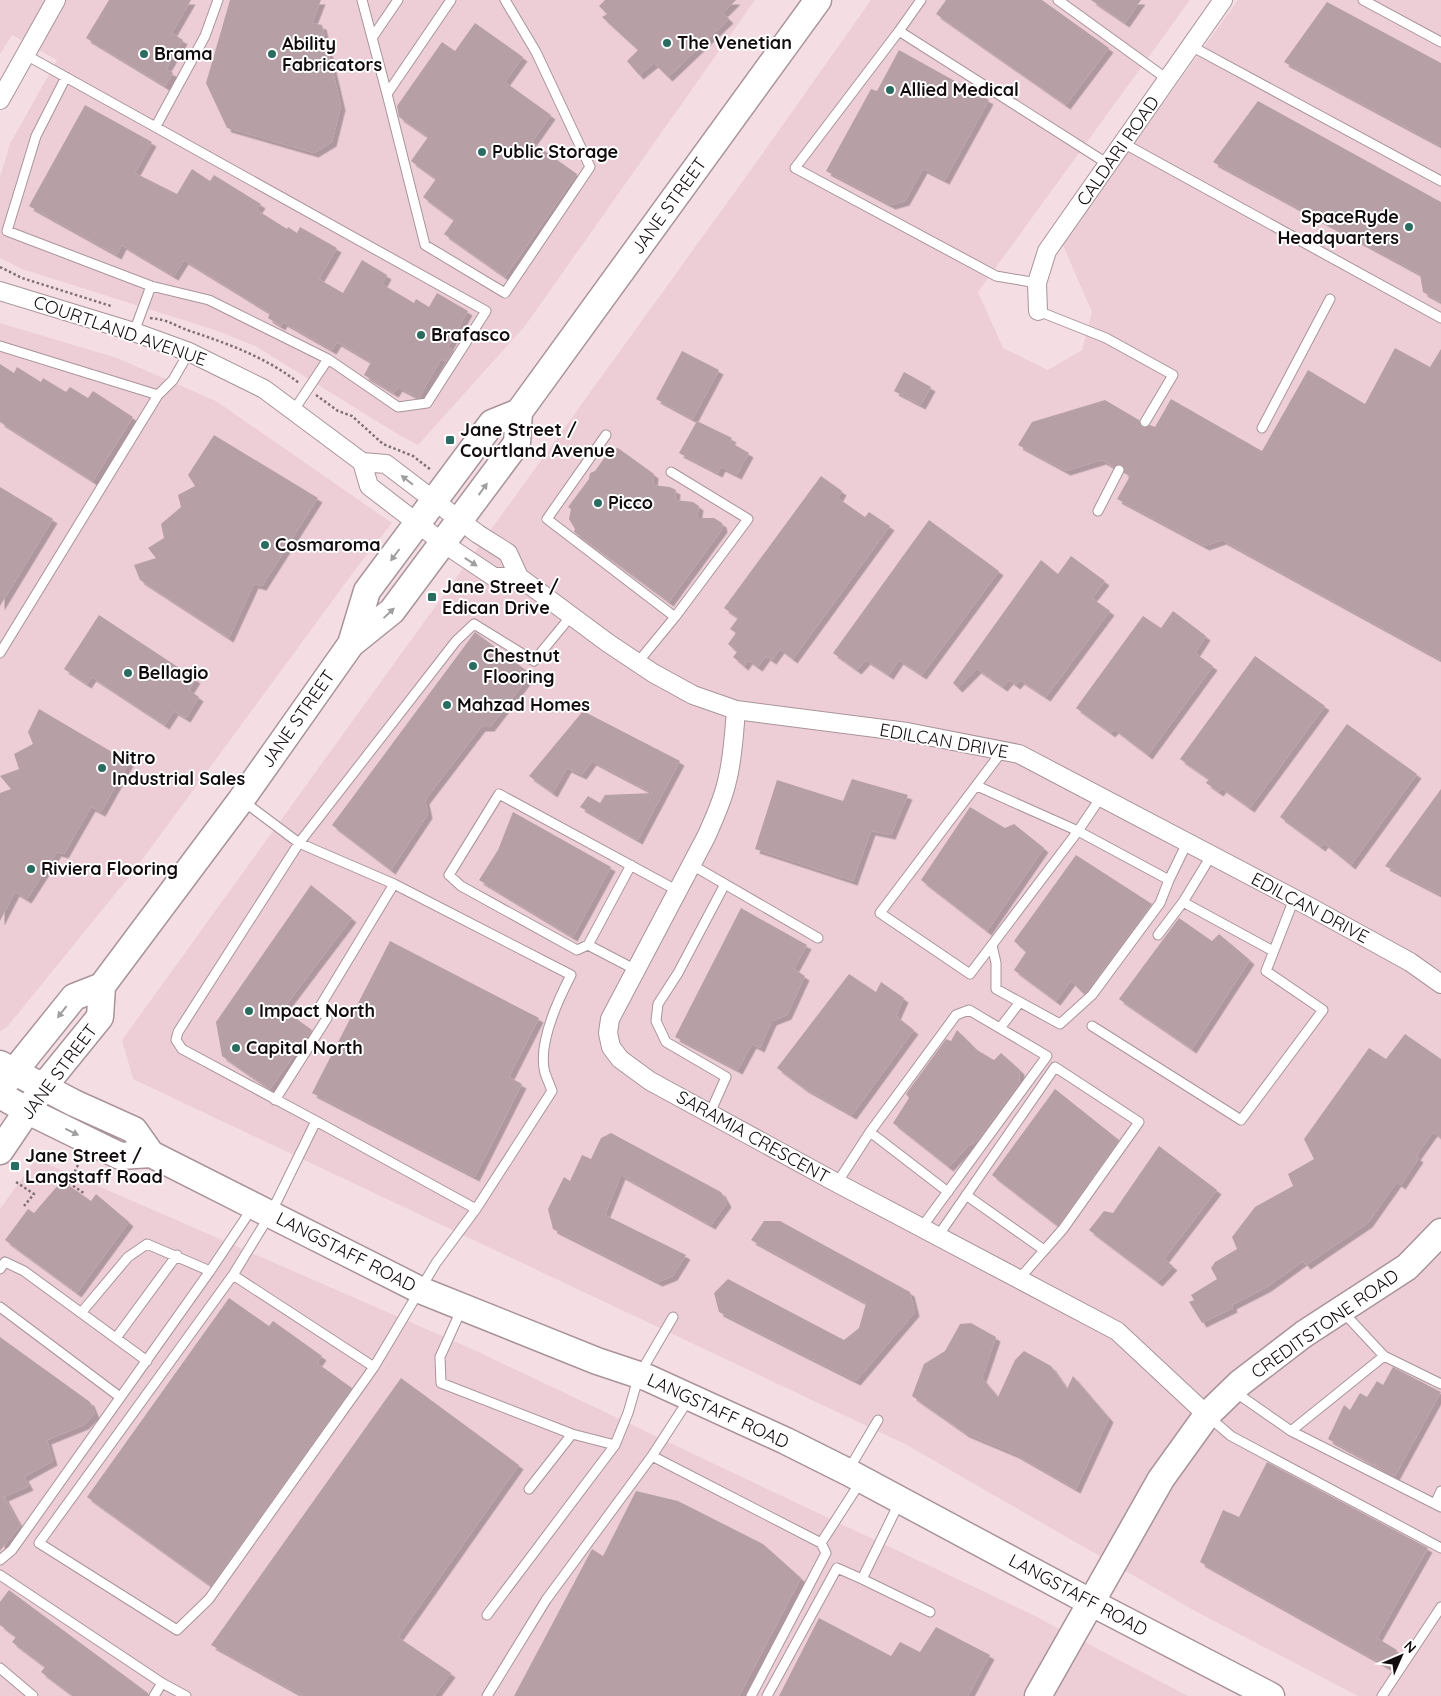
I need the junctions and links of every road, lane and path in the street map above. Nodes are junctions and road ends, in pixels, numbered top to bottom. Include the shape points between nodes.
1 (56, 0) edge
2 (218, 0) edge
3 (362, 0) edge
4 (398, 0) edge
5 (451, 0) edge
6 (505, 0) edge
7 (818, 0) edge
8 (921, 0) edge
9 (1058, 0) edge
10 (1223, 0) edge
11 (1363, 0) edge
12 (899, 30) junction
13 (372, 38) junction
14 (1441, 42) edge
15 (1191, 46) junction
16 (26, 55) junction
17 (66, 77) junction
18 (1167, 79) junction
19 (386, 94) junction
20 (0, 100) edge
21 (156, 126) junction
22 (1123, 143) junction
23 (1108, 164) junction
24 (1441, 181) edge
25 (1037, 283) junction
26 (151, 286) junction
27 (0, 291) edge
28 (1330, 299) dead end
29 (1038, 311) joint
30 (1441, 318) edge
31 (134, 332) junction
32 (0, 346) edge
33 (188, 352) junction
34 (328, 359) junction
35 (158, 395) junction
36 (294, 410) junction
37 (520, 412) junction
38 (1145, 422) dead end
39 (1262, 428) dead end
40 (606, 435) dead end
41 (362, 462) junction
42 (1119, 470) dead end
43 (671, 472) dead end
44 (434, 501) junction
45 (1098, 511) dead end
46 (460, 520) junction
47 (418, 524) junction
48 (443, 542) junction
49 (519, 577) junction
50 (571, 616) junction
51 (676, 616) junction
52 (351, 644) junction
53 (0, 653) edge
54 (638, 662) junction
55 (736, 710) junction
56 (1004, 750) junction
57 (977, 786) junction
58 (1101, 797) junction
59 (241, 800) junction
60 (1078, 831) junction
61 (299, 843) junction
62 (1187, 843) junction
63 (1212, 856) junction
64 (631, 865) junction
65 (692, 865) junction
66 (1169, 880) junction
67 (394, 884) junction
68 (726, 884) junction
69 (678, 890) junction
70 (1294, 899) junction
71 (1183, 902) junction
72 (1158, 935) dead end
73 (818, 938) dead end
74 (588, 945) junction
75 (992, 945) junction
76 (1273, 951) junction
77 (636, 970) junction
78 (1441, 984) edge
79 (102, 986) junction
80 (1020, 1002) junction
81 (1092, 1026) dead end
82 (1000, 1028) junction
83 (5, 1075) edge
84 (44, 1086) junction
85 (0, 1095) edge
86 (275, 1100) junction
87 (28, 1111) junction
88 (710, 1113) junction
89 (316, 1121) junction
90 (870, 1132) junction
91 (0, 1151) edge
92 (151, 1154) junction
93 (78, 1165) dead end
94 (16, 1182) dead end
95 (837, 1184) junction
96 (948, 1192) junction
97 (85, 1194) dead end
98 (966, 1195) junction
99 (24, 1206) dead end
100 (263, 1209) junction
101 (476, 1209) junction
102 (922, 1227) junction
103 (1441, 1232) edge
104 (938, 1236) junction
105 (1044, 1250) junction
106 (177, 1256) junction
107 (0, 1269) edge
108 (210, 1271) junction
109 (233, 1275) junction
110 (1019, 1279) junction
111 (420, 1290) junction
112 (0, 1307) edge
113 (462, 1307) junction
114 (1341, 1310) junction
115 (81, 1313) junction
116 (673, 1317) dead end
117 (116, 1338) junction
118 (1384, 1356) junction
119 (147, 1361) junction
120 (374, 1367) junction
121 (639, 1375) junction
122 (1441, 1384) edge
123 (1232, 1391) junction
124 (120, 1397) junction
125 (691, 1397) junction
126 (1207, 1415) junction
127 (878, 1420) dead end
128 (1291, 1431) junction
129 (572, 1434) junction
130 (615, 1445) junction
131 (652, 1456) junction
132 (855, 1476) junction
133 (529, 1489) dead end
134 (1441, 1491) edge
135 (900, 1501) junction
136 (1438, 1506) edge
137 (821, 1543) junction
138 (1441, 1548) edge
139 (0, 1560) edge
140 (0, 1576) edge
141 (862, 1578) junction
142 (1090, 1602) junction
143 (1441, 1607) edge
144 (930, 1612) dead end
145 (487, 1615) dead end
146 (0, 1668) edge
147 (162, 1683) junction
148 (33, 1696) edge
149 (154, 1696) edge
150 (186, 1696) edge
151 (487, 1696) edge
152 (751, 1696) edge
153 (767, 1696) edge
154 (1038, 1696) edge
155 (1271, 1696) edge
156 (1382, 1696) edge

1 - 16 street
2 - 21 lane via 205,36
3 - 13 lane
4 - 13 lane
5 - 19 lane
6 - 19 lane via 536,52 590,166 505,293 425,245
7 - 37 street, JANE STREET
8 - 12 lane
9 - 18 lane
10 - 15 street, CALDARI ROAD
11 - 14 lane
12 - 23 lane
12 - 25 lane via 795,168 996,276
13 - 19 lane
15 - 18 street, CALDARI ROAD
15 - 24 lane
16 - 17 lane
16 - 20 street
17 - 21 lane
17 - 26 lane via 36,136 7,231
18 - 22 street, CALDARI ROAD
21 - 34 lane via 486,311 427,403 398,407
22 - 23 street, CALDARI ROAD
22 - 30 lane
23 - 25 street, CALDARI ROAD via 1047,251
25 - 29 street, CALDARI ROAD
26 - 31 lane
26 - 34 lane via 208,300
27 - 31 street, COURTLAND AVENUE
28 - 39 lane
29 - 38 lane via 1106,338 1173,374
31 - 33 street, COURTLAND AVENUE
32 - 35 lane
33 - 35 lane via 173,380
33 - 36 street, COURTLAND AVENUE via 239,375
34 - 36 lane
35 - 53 lane
36 - 41 street, COURTLAND AVENUE
37 - 44 street, JANE STREET via 492,423
46 -> 37 street, JANE STREET via 517,442
40 - 51 lane via 547,519
44 -> 41 street via 386,464
41 - 47 street via 369,486
42 - 45 lane
43 - 51 lane via 748,519
44 - 46 street
44 - 47 street, JANE STREET
46 - 48 street, JANE STREET
46 - 49 street, EDILCAN DRIVE via 508,553
47 - 48 street
47 -> 52 street, JANE STREET via 367,591
48 -> 49 street via 494,577
52 -> 48 street, JANE STREET via 392,611
49 - 50 street, EDILCAN DRIVE
50 - 54 street, EDILCAN DRIVE
50 - 61 lane via 534,661 474,624 456,641
51 - 54 lane
52 - 59 street, JANE STREET
54 - 55 street, EDILCAN DRIVE via 693,695
55 - 56 street, EDILCAN DRIVE via 907,732
55 - 65 street, SARAMIA CRESCENT via 727,782
56 - 57 lane
56 - 58 street, EDILCAN DRIVE via 1019,754
57 - 60 lane
57 - 75 lane via 880,913 970,974
58 - 60 lane
58 - 62 street, EDILCAN DRIVE
59 - 61 lane
59 - 79 street, JANE STREET
60 - 66 lane
60 - 75 lane
61 - 67 lane
61 - 86 lane via 178,1032 176,1040 182,1049
62 - 63 street, EDILCAN DRIVE
62 - 66 lane
63 - 70 street, EDILCAN DRIVE
63 - 71 lane
64 - 69 lane
64 - 74 lane
64 - 74 lane via 499,794 449,875 462,886 577,950
65 - 68 lane
65 - 69 street, SARAMIA CRESCENT
66 - 80 lane via 1160,903 1092,995 1060,1024
67 - 86 lane via 318,1008 327,1018
67 - 101 lane via 571,975 558,998 544,1052 544,1072 552,1091
68 - 73 lane
68 - 88 lane via 658,1004 656,1021 666,1042 726,1077
69 - 77 street, SARAMIA CRESCENT
70 - 76 lane
70 - 78 street, EDILCAN DRIVE via 1410,962
71 - 72 lane
71 - 76 lane
74 - 77 lane
75 - 80 lane via 996,988
76 - 81 lane via 1266,971 1323,1010 1241,1120
77 - 88 street, SARAMIA CRESCENT via 610,1019 608,1034 611,1046 620,1060 650,1081
79 -> 83 street, JANE STREET via 74,997
79 - 84 street, JANE STREET via 100,1017
80 - 82 lane
82 - 90 lane via 969,1010 956,1015
82 - 96 lane via 1047,1056
83 - 84 street, LANGSTAFF ROAD
84 - 87 street, JANE STREET
84 - 92 street, LANGSTAFF ROAD via 134,1130
85 - 87 street, LANGSTAFF ROAD
86 - 89 lane
87 - 91 street, JANE STREET
87 -> 92 street, LANGSTAFF ROAD via 120,1156
88 - 95 street, SARAMIA CRESCENT
89 - 100 lane
89 - 101 lane
90 - 95 lane
90 - 96 lane
92 - 100 street, LANGSTAFF ROAD
93 - 97 path via 69,1183
94 - 99 path via 34,1194
95 - 102 street, SARAMIA CRESCENT
96 - 102 lane
98 - 104 lane
98 - 105 lane
98 - 105 lane via 1055,1067 1139,1122 1063,1229
100 - 108 lane
100 - 109 lane
100 - 111 street, LANGSTAFF ROAD
101 - 111 lane
102 - 104 street, SARAMIA CRESCENT
103 - 114 street, CREDITSTONE ROAD via 1407,1267
104 - 110 street, SARAMIA CRESCENT
105 - 110 lane
106 - 108 lane
106 - 115 lane via 148,1244 128,1257
106 - 117 lane
107 - 115 lane via 6,1262 24,1271
108 - 119 lane
109 - 120 lane
109 - 120 lane via 39,1543 177,1630 209,1599
110 - 126 street, SARAMIA CRESCENT via 1117,1331
111 - 113 street, LANGSTAFF ROAD
111 - 120 lane
112 - 124 lane
113 - 121 street, LANGSTAFF ROAD
113 - 129 lane via 440,1357 441,1383
114 - 118 lane
114 - 123 street, CREDITSTONE ROAD via 1304,1334
115 - 117 lane
116 - 121 lane
117 - 119 lane
118 - 122 lane
118 - 128 lane
119 - 124 lane
121 - 125 street, LANGSTAFF ROAD
121 - 130 lane
123 - 126 street, CREDITSTONE ROAD
123 - 128 lane
124 - 139 lane via 12,1550
125 - 131 lane
125 - 132 street, LANGSTAFF ROAD
126 - 138 lane via 1231,1436
126 - 142 street, CREDITSTONE ROAD via 1161,1479
127 - 132 lane
128 - 136 lane
129 - 130 lane
129 - 133 lane
130 - 145 lane
131 - 137 lane
131 - 151 lane via 546,1600
132 - 135 street, LANGSTAFF ROAD
132 - 137 lane
134 - 136 lane
135 - 141 lane
135 - 142 street, LANGSTAFF ROAD
137 - 152 lane via 826,1553
140 - 147 lane
141 - 144 lane
141 - 153 lane via 837,1568
142 - 154 street, CREDITSTONE ROAD
142 - 155 street, LANGSTAFF ROAD
143 - 156 lane
146 - 148 lane
147 - 149 lane
147 - 150 lane

